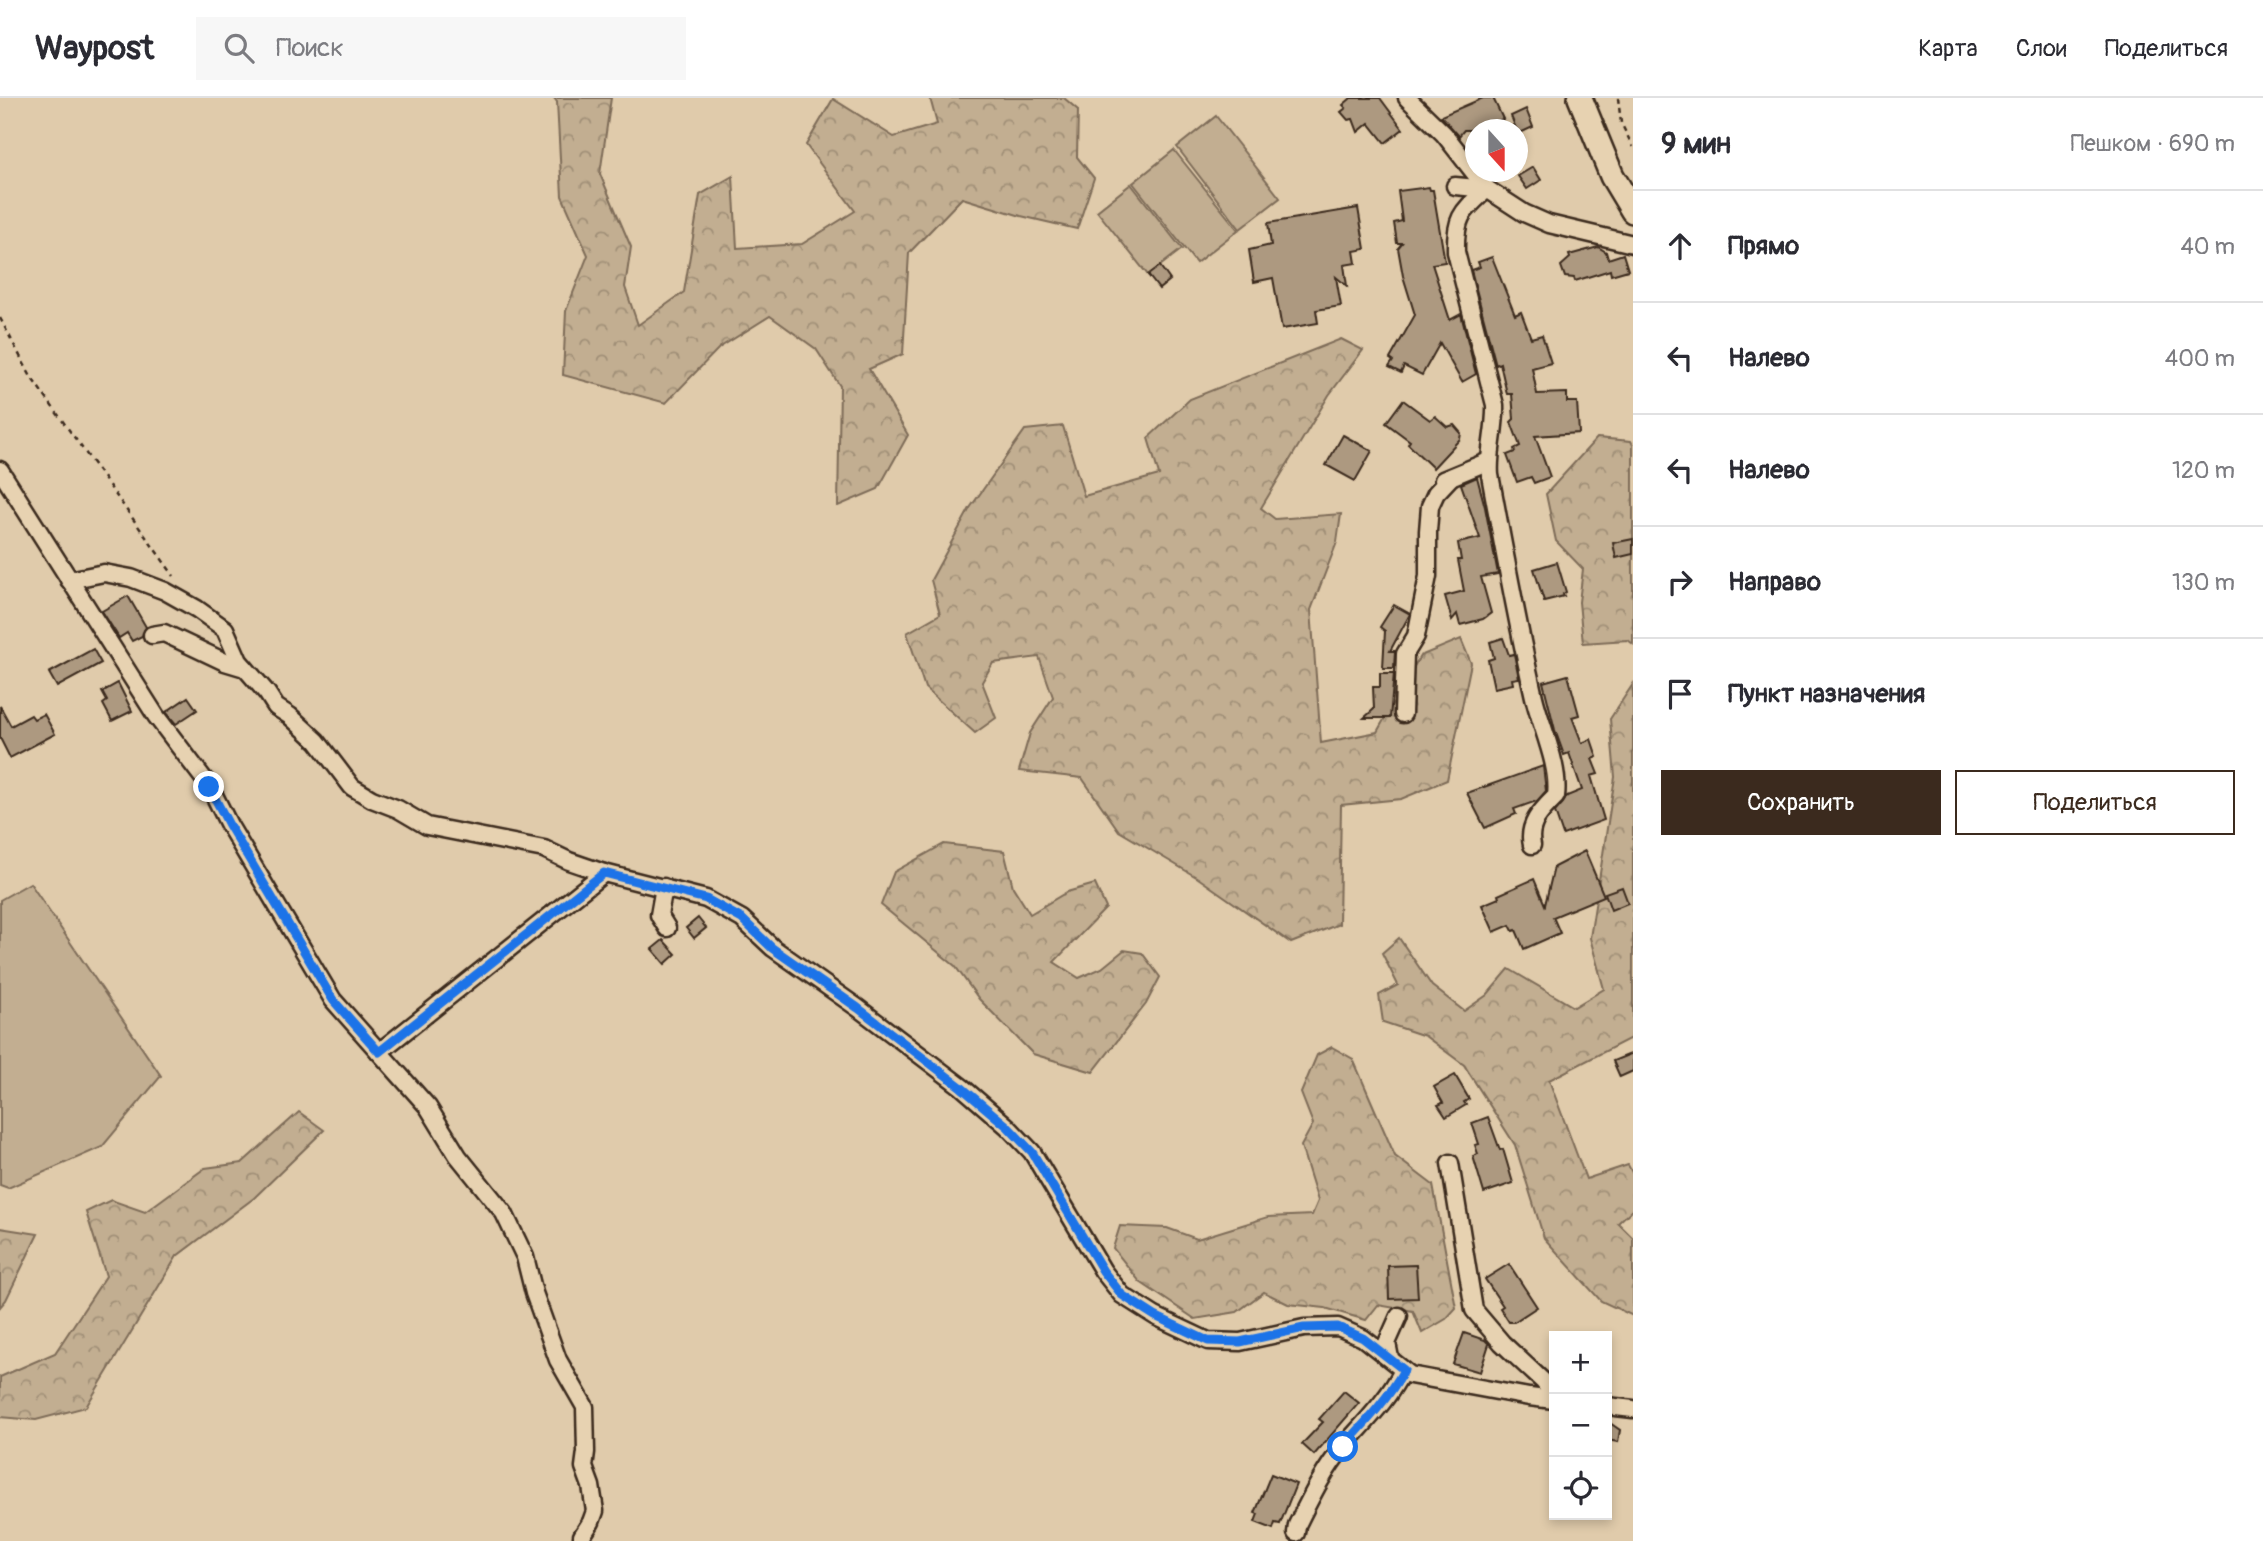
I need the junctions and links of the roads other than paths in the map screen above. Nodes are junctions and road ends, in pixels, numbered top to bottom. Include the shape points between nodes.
1 (1407, 98) edge
2 (1580, 98) edge
3 (1455, 186) dead end
4 (1488, 189) junction
5 (1633, 211) edge
6 (1633, 244) edge
7 (1489, 461) junction
8 (0, 470) edge
9 (1450, 478) junction
10 (1428, 486) dead end
11 (69, 580) junction
12 (152, 635) dead end
13 (245, 668) junction
14 (1403, 714) dead end
15 (1532, 845) dead end
16 (604, 873) junction
17 (664, 887) junction
18 (667, 928) dead end
19 (379, 1052) junction
20 (1450, 1163) dead end
21 (1399, 1316) dead end
22 (1390, 1358) junction
23 (1404, 1370) junction
24 (1552, 1394) edge
25 (1549, 1398) edge
26 (1612, 1407) edge
27 (1633, 1409) edge
28 (1296, 1533) dead end
29 (582, 1541) edge

1 - 4 street via 1431,119
2 - 5 street via 1612,176
3 - 4 street
4 - 6 street via 1524,214 1549,224
4 - 7 street via 1462,213 1455,231 1456,252 1495,405
7 - 9 street
7 - 15 street via 1514,608 1556,779 1556,796 1532,826
8 - 11 street
9 - 10 street
9 - 14 street via 1430,506 1428,576 1416,636 1405,654
11 - 13 street via 104,573 165,591 225,629
11 - 19 street via 156,716 209,787 333,1000
12 - 13 street via 164,633
13 - 16 street via 276,706 317,741 352,787 372,799 427,825 544,849
16 - 17 street
16 - 19 street
17 - 18 street via 659,915
17 - 22 street via 706,899 742,919 772,948 922,1056 1007,1126 1032,1152 1122,1295 1208,1341 1240,1342 1304,1328 1338,1327
19 - 29 street via 428,1107 458,1156 504,1213 526,1257 558,1360 585,1407 584,1467 594,1511
20 - 24 street via 1474,1310
21 - 22 street via 1387,1343
22 - 23 street
23 - 25 street via 1410,1375
23 - 28 street via 1321,1477
26 - 27 street

